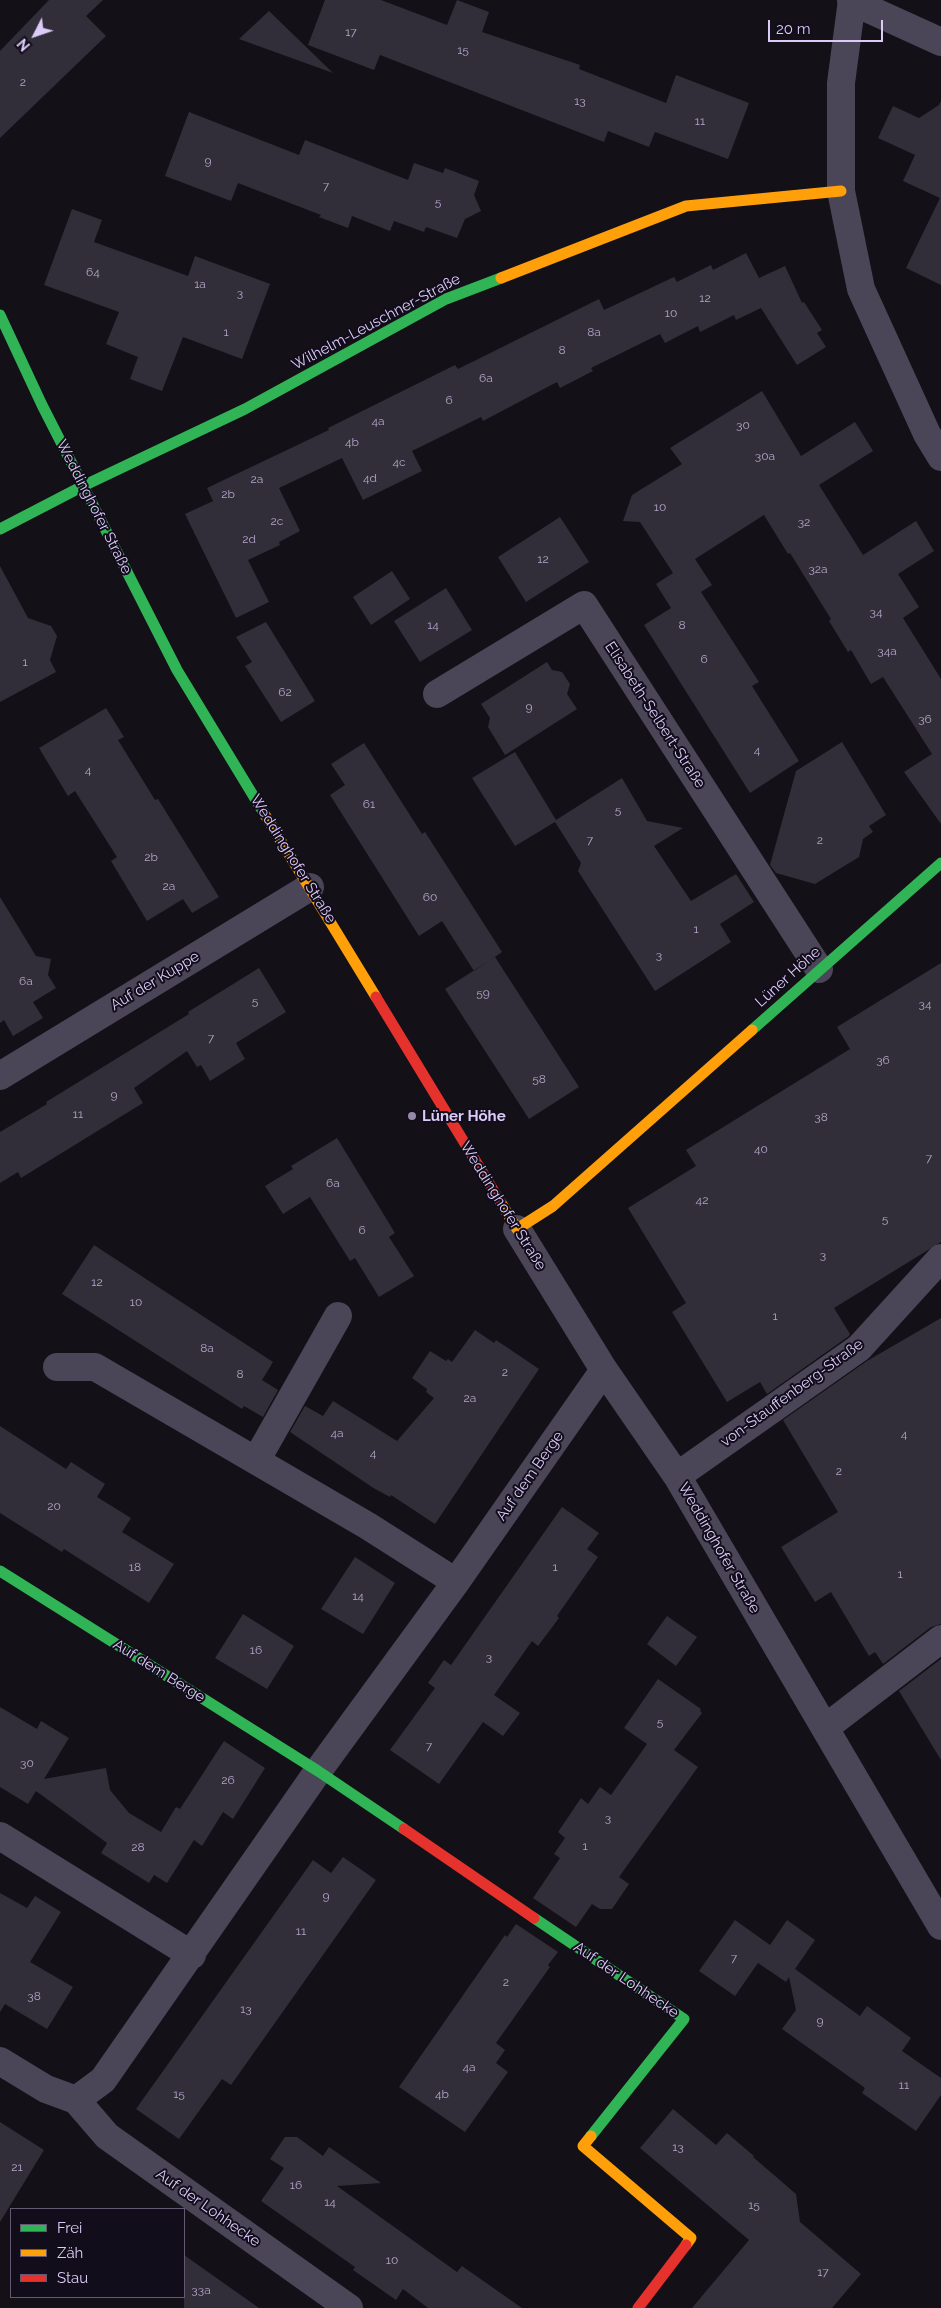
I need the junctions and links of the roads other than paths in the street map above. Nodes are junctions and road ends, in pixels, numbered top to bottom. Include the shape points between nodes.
1 (851, 0) edge
2 (941, 42) edge
3 (841, 192) junction
4 (0, 315) edge
5 (941, 457) edge
6 (84, 486) junction
7 (0, 529) edge
8 (437, 694) dead end
9 (941, 863) edge
10 (310, 887) junction
11 (819, 969) junction
12 (0, 1076) edge
13 (517, 1228) junction
14 (941, 1258) edge
15 (338, 1316) dead end
16 (57, 1367) dead end
17 (604, 1370) junction
18 (257, 1459) junction
19 (678, 1476) junction
20 (0, 1571) edge
21 (456, 1582) junction
22 (941, 1639) edge
23 (825, 1728) junction
24 (318, 1771) junction
25 (0, 1836) edge
26 (937, 1911) edge
27 (192, 1955) junction
28 (0, 2061) edge
29 (76, 2100) junction
30 (348, 2308) edge
31 (638, 2308) edge

1 - 2 street
1 - 3 street via 841,83
3 - 5 street via 861,289 927,434
3 - 6 street, Wilhelm-Leuschner-Straße via 686,206 455,296 245,408
4 - 6 street, Weddinghofer Straße
6 - 7 street, Wilhelm-Leuschner-Straße
6 - 10 street, Weddinghofer Straße via 177,670
8 - 11 street, Elisabeth-Selbert-Straße via 584,605
9 - 11 street, Lüner Höhe
10 - 12 street, Auf der Kuppe
10 - 13 street, Weddinghofer Straße
11 - 13 street, Lüner Höhe via 553,1206
13 - 17 street, Weddinghofer Straße
14 - 19 street, von-Stauffenberg-Straße via 859,1348
15 - 18 street
16 - 18 street via 94,1366
17 - 19 street, Weddinghofer Straße
17 - 21 street, Auf dem Berge
18 - 21 street
19 - 23 street, Weddinghofer Straße
20 - 24 street, Auf dem Berge
21 - 24 street, Auf dem Berge
22 - 23 street
23 - 26 street, Weddinghofer Straße
24 - 27 street, Auf dem Berge
24 - 31 street, Auf der Lohhecke via 684,2019 583,2146 691,2238
25 - 27 street
27 - 29 street, Auf dem Berge via 103,2080
28 - 29 street via 46,2090
29 - 30 street, Auf der Lohhecke via 107,2136

